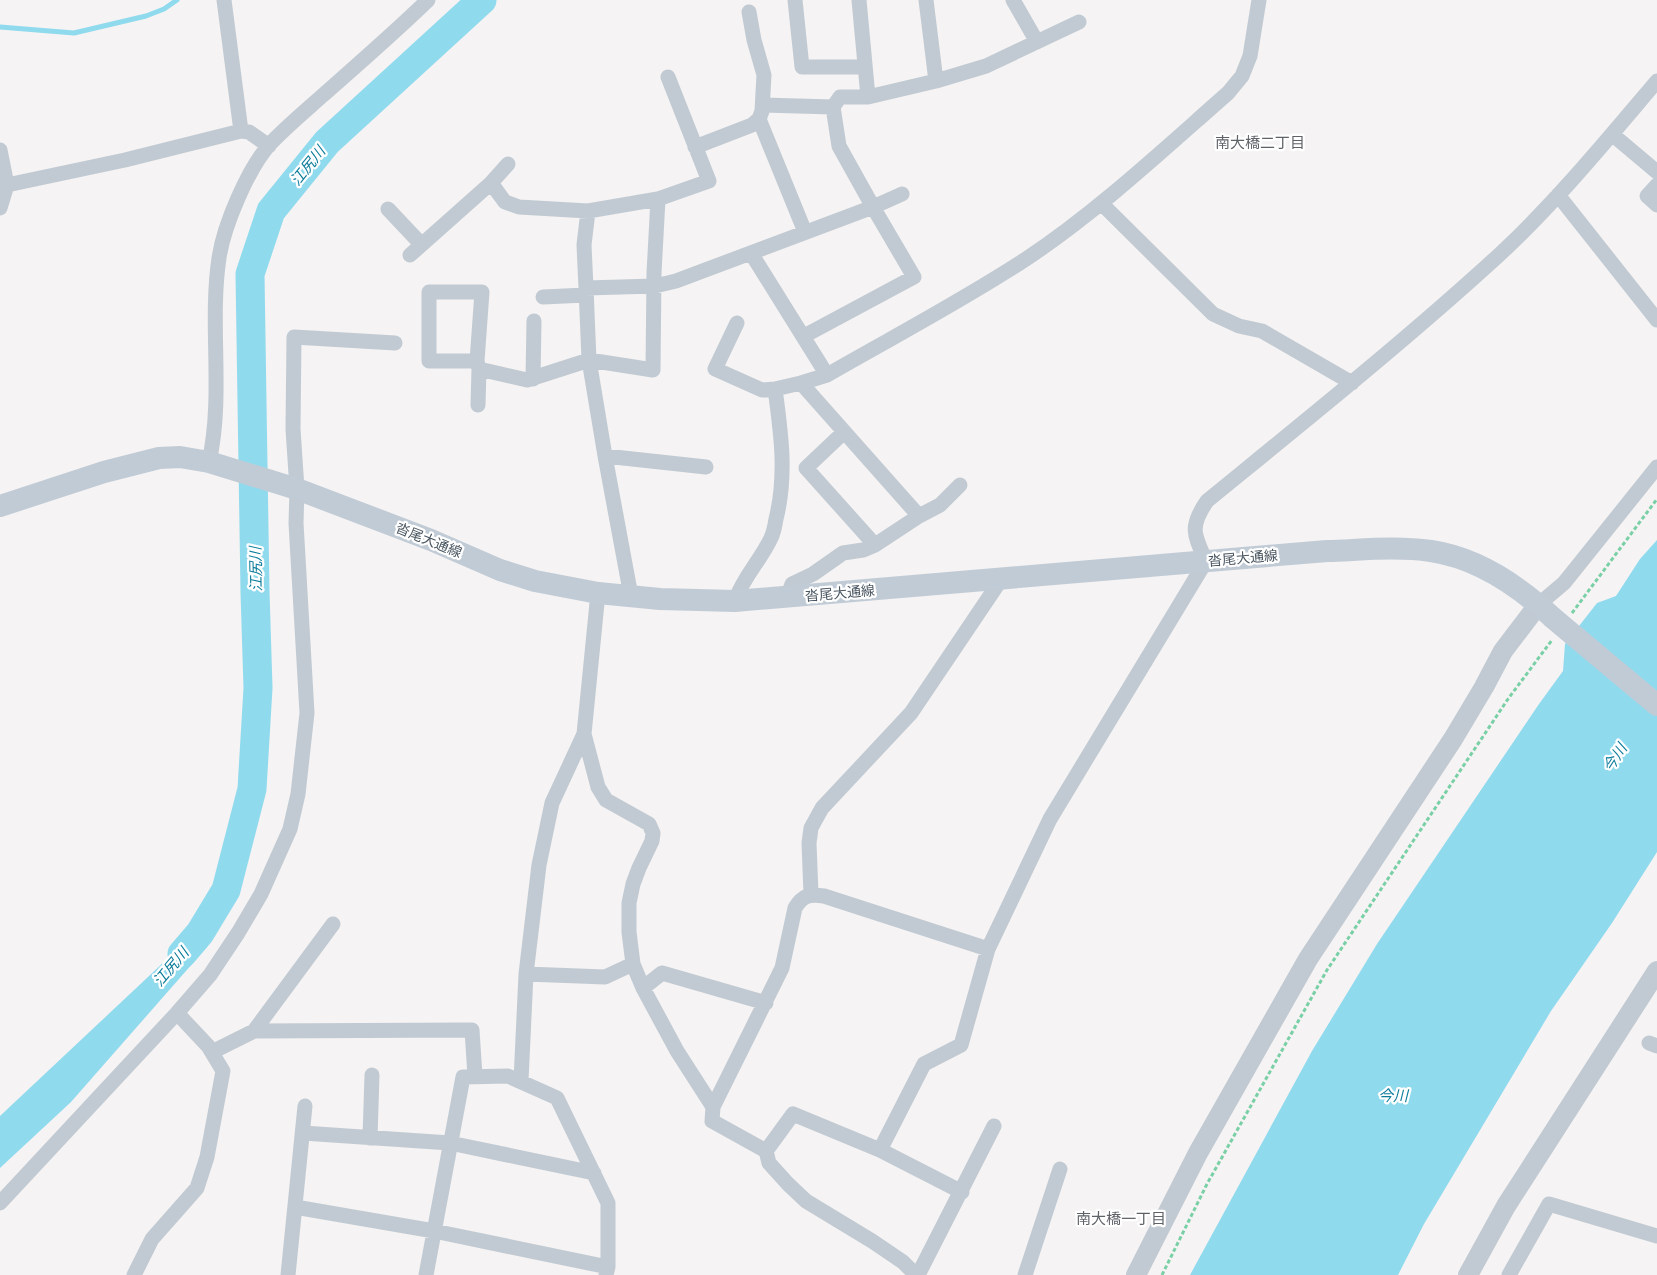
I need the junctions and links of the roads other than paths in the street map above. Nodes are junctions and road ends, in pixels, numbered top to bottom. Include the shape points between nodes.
1 (224, 0) edge
2 (428, 0) edge
3 (795, 0) edge
4 (859, 0) edge
5 (926, 0) edge
6 (1013, 0) edge
7 (1259, 0) edge
8 (749, 12) dead end
9 (1079, 22) dead end
10 (1037, 42) junction
11 (865, 68) junction
12 (668, 77) dead end
13 (936, 81) junction
14 (1657, 81) edge
15 (868, 97) junction
16 (833, 107) junction
17 (761, 112) junction
18 (241, 131) junction
19 (1613, 135) junction
20 (269, 146) junction
21 (695, 147) junction
22 (0, 150) edge
23 (508, 164) dead end
24 (1657, 172) edge
25 (491, 182) junction
26 (7, 185) junction
27 (1657, 185) edge
28 (902, 194) dead end
29 (1558, 196) junction
30 (658, 199) junction
31 (1101, 203) junction
32 (1657, 205) edge
33 (873, 207) junction
34 (0, 208) edge
35 (388, 209) dead end
36 (588, 212) junction
37 (805, 232) junction
38 (421, 244) junction
39 (751, 252) junction
40 (410, 254) dead end
41 (655, 286) junction
42 (586, 292) junction
43 (544, 297) dead end
44 (1657, 320) edge
45 (534, 321) dead end
46 (736, 323) dead end
47 (804, 336) junction
48 (395, 343) dead end
49 (589, 360) junction
50 (478, 365) junction
51 (826, 375) junction
52 (533, 379) junction
53 (801, 383) junction
54 (1352, 383) junction
55 (775, 389) junction
56 (478, 405) dead end
57 (844, 432) junction
58 (605, 456) junction
59 (210, 462) junction
60 (706, 467) dead end
61 (1657, 467) edge
62 (960, 485) dead end
63 (297, 489) junction
64 (0, 506) edge
65 (919, 516) junction
66 (875, 546) junction
67 (1206, 561) junction
68 (1002, 578) junction
69 (598, 593) junction
70 (631, 596) junction
71 (787, 598) junction
72 (735, 601) junction
73 (1553, 620) junction
74 (1657, 705) edge
75 (584, 734) junction
76 (811, 894) junction
77 (333, 924) dead end
78 (988, 948) junction
79 (633, 964) junction
80 (1657, 971) edge
81 (526, 974) junction
82 (643, 988) junction
83 (766, 1003) junction
84 (177, 1013) junction
85 (254, 1032) junction
86 (212, 1052) junction
87 (372, 1075) dead end
88 (475, 1076) junction
89 (521, 1081) junction
90 (305, 1106) dead end
91 (713, 1107) junction
92 (994, 1126) dead end
93 (303, 1133) junction
94 (370, 1138) junction
95 (450, 1143) junction
96 (880, 1150) junction
97 (766, 1152) junction
98 (1060, 1169) dead end
99 (594, 1173) junction
100 (962, 1192) junction
101 (0, 1203) edge
102 (295, 1207) junction
103 (434, 1231) junction
104 (1657, 1236) edge
105 (607, 1271) edge
106 (1514, 1274) edge
107 (134, 1275) edge
108 (288, 1275) edge
109 (426, 1275) edge
110 (917, 1275) edge
111 (1025, 1275) edge
112 (1136, 1275) edge
113 (1468, 1275) edge

1 - 18 street
2 - 20 street
3 - 11 street via 802,67
4 - 11 street
5 - 13 street
6 - 10 street
7 - 31 street via 1250,56 1242,76 1228,93
8 - 17 street via 764,75
9 - 10 street
10 - 13 street via 986,66
11 - 15 street
12 - 21 street
13 - 15 street
14 - 19 street
15 - 16 street via 840,97
16 - 17 street
16 - 33 street via 839,146
17 - 21 street via 752,125
17 - 37 street
18 - 20 street via 249,132
18 - 26 street
19 - 24 street
19 - 29 street
20 - 59 street via 244,184 219,257 214,441
21 - 30 street via 709,181
22 - 26 street
23 - 25 street
25 - 36 street via 505,202 519,207
25 - 38 street
26 - 34 street
27 - 32 street via 1647,196
28 - 33 street
29 - 44 street
29 - 54 street via 1499,254
30 - 36 street
30 - 41 street
31 - 51 street via 1020,263
31 - 54 street via 1213,314 1239,326 1262,331
33 - 37 street
33 - 47 street via 914,277
35 - 38 street
36 - 42 street via 584,246
37 - 39 street
38 - 40 street
39 - 41 street
39 - 47 street
41 - 42 street
41 - 49 street via 653,370
42 - 43 street
42 - 49 street
45 - 52 street
46 - 55 street via 716,369 762,390
47 - 51 street
48 - 63 street via 294,337 293,429
49 - 52 street
49 - 58 street
50 - 50 street via 482,292 429,292 429,361
50 - 52 street via 526,380
50 - 56 street
51 - 53 street
53 - 55 street
53 - 57 street
54 - 67 street via 1206,501 1197,515 1195,529
55 - 72 street via 781,435 780,505 772,536 740,587
57 - 65 street
57 - 66 street via 806,468
58 - 60 street
58 - 70 street
59 - 63 main road, 沓尾大通線
59 - 64 main road, 沓尾大通線 via 180,457 159,458
61 - 73 street via 1564,583
62 - 65 street via 940,505
63 - 69 main road, 沓尾大通線 via 500,570 535,581
63 - 84 street via 306,713 298,794 290,829 261,894 238,933 210,975
65 - 66 street
66 - 71 street via 843,553 792,584
67 - 68 main road, 沓尾大通線
67 - 73 main road, 沓尾大通線 via 1394,548 1432,551 1485,568 1511,583
67 - 78 street via 1050,819
68 - 71 main road, 沓尾大通線
68 - 76 street via 911,713 822,808 811,828 809,843
69 - 70 main road, 沓尾大通線
69 - 75 street
70 - 72 main road, 沓尾大通線
71 - 72 main road, 沓尾大通線
73 - 74 main road, 沓尾大通線, bridge
73 - 112 street via 1502,651 1453,739 1308,959 1198,1153
75 - 79 street via 598,787 606,800 649,824 653,833 638,868 630,903
75 - 81 street via 552,803 539,865
76 - 78 street
76 - 83 street via 800,900 795,908 782,968
77 - 85 street
78 - 96 street via 961,1045 924,1064
79 - 81 street via 605,977
79 - 82 street
80 - 113 street via 1506,1206
81 - 89 street
82 - 83 street via 662,973
82 - 91 street via 677,1051
83 - 91 street
84 - 86 street
84 - 101 street
85 - 86 street
85 - 88 street via 472,1030
86 - 107 street via 223,1070 207,1157 197,1188 152,1239
87 - 94 street
88 - 89 street via 508,1076
88 - 95 street via 463,1077
89 - 99 street via 557,1098
90 - 93 street
91 - 97 street via 712,1121
92 - 100 street
93 - 94 street
93 - 102 street
94 - 95 street
95 - 99 street
95 - 103 street
96 - 97 street via 793,1114
96 - 100 street
97 - 110 street via 769,1163 806,1201 872,1240
98 - 111 street
99 - 105 street via 608,1203
100 - 110 street
102 - 103 street
102 - 108 street
103 - 105 street
103 - 109 street
104 - 106 street via 1549,1204

